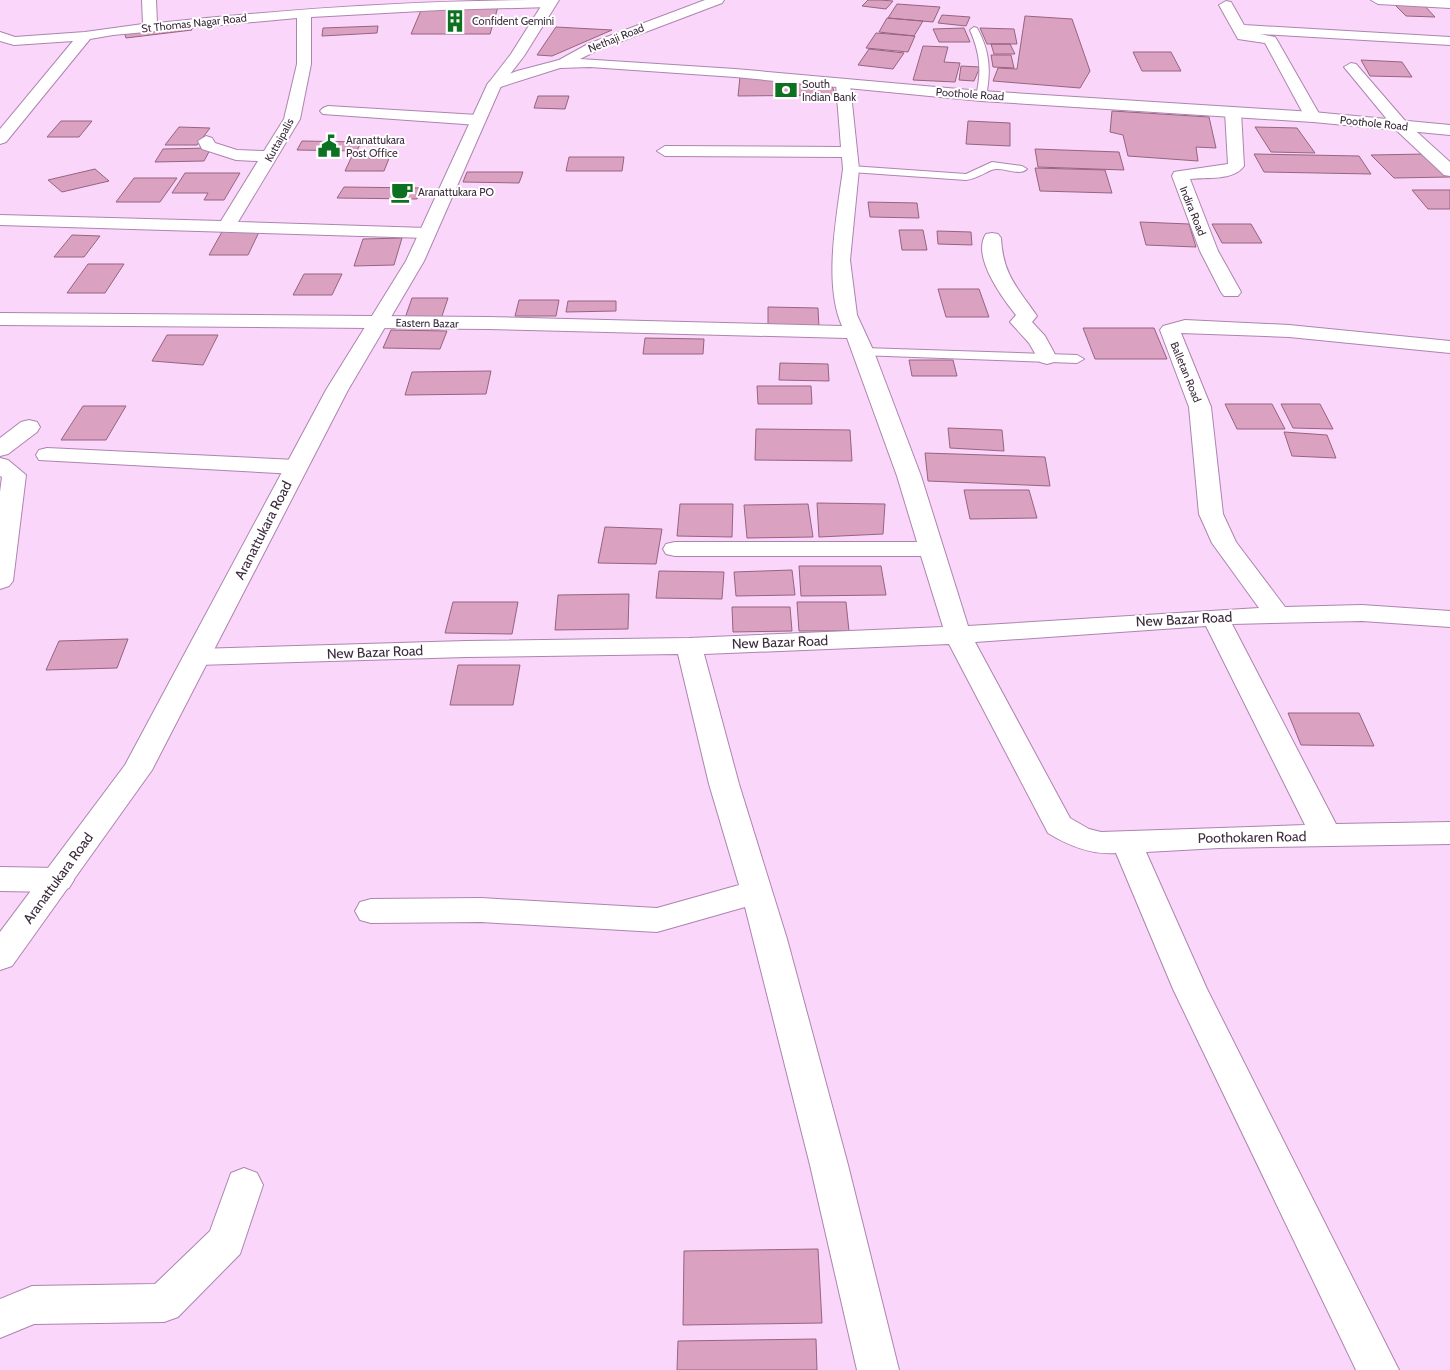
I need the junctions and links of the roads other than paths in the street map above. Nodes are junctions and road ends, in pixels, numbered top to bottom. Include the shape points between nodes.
1 (150, 0) edge
2 (716, 0) edge
3 (1378, 0) edge
4 (551, 1) edge
5 (376, 4) edge
6 (1450, 4) edge
7 (1226, 5) dead end
8 (304, 12) junction
9 (150, 27) junction
10 (1239, 29) junction
11 (974, 30) dead end
12 (0, 36) edge
13 (85, 36) junction
14 (1450, 42) edge
15 (517, 56) junction
16 (559, 64) junction
17 (1350, 67) dead end
18 (843, 84) junction
19 (494, 85) junction
20 (980, 96) junction
21 (328, 111) dead end
22 (1233, 112) junction
23 (1313, 117) junction
24 (478, 120) junction
25 (1401, 126) junction
26 (1450, 130) edge
27 (0, 139) edge
28 (206, 141) dead end
29 (665, 151) dead end
30 (271, 156) junction
31 (850, 161) junction
32 (1022, 169) dead end
33 (1450, 171) edge
34 (0, 220) edge
35 (226, 227) junction
36 (426, 233) junction
37 (992, 238) dead end
38 (1231, 292) dead end
39 (0, 319) edge
40 (380, 322) junction
41 (858, 342) junction
42 (1450, 347) edge
43 (1047, 358) junction
44 (1077, 359) dead end
45 (29, 427) dead end
46 (0, 449) edge
47 (47, 456) dead end
48 (0, 465) edge
49 (296, 467) junction
50 (675, 549) dead end
51 (933, 549) junction
52 (0, 581) edge
53 (1277, 615) junction
54 (1215, 617) junction
55 (1450, 618) edge
56 (958, 635) junction
57 (689, 646) junction
58 (197, 657) junction
59 (1450, 833) edge
60 (1326, 835) junction
61 (1126, 841) junction
62 (0, 879) edge
63 (58, 880) junction
64 (757, 892) junction
65 (371, 911) dead end
66 (0, 957) edge
67 (244, 1185) dead end
68 (0, 1318) edge
69 (878, 1370) edge
70 (1378, 1370) edge

1 - 9 street
2 - 16 street, Nethaji Road via 593,47
3 - 6 street
4 - 5 street, St Thomas Nagar Road
4 - 15 street, Aranattukara Road
5 - 8 street, St Thomas Nagar Road
7 - 10 street
8 - 9 street, St Thomas Nagar Road
8 - 30 street, Kuttaipalis via 304,64 292,119
9 - 13 street, St Thomas Nagar Road
10 - 14 street
10 - 23 street via 1243,36 1270,40
11 - 20 lane via 986,59 987,70
12 - 13 street, St Thomas Nagar Road via 14,41
13 - 27 street
15 - 16 street, Nethaji Road via 528,63
15 - 19 street, Aranattukara Road
16 - 18 street, Poothole Road via 620,65
16 - 19 street, Poothole Road
17 - 25 street
18 - 20 street, Poothole Road
18 - 31 street
19 - 24 street, Aranattukara Road
20 - 22 street, Poothole Road
21 - 24 street
22 - 23 street, Poothole Road
22 - 38 street, Indira Road via 1236,166 1228,170 1180,176 1208,251
23 - 25 street, Poothole Road
24 - 36 street, Aranattukara Road
25 - 26 street, Poothole Road
25 - 33 street
28 - 30 street via 208,146 236,155
29 - 31 street
30 - 35 street, Kuttaipalis
31 - 32 lane via 966,177 992,166
31 - 41 street via 841,260 847,315
34 - 35 street
35 - 36 street
36 - 40 street, Aranattukara Road via 415,261
37 - 43 street via 992,260 1002,284 1027,316 1020,322 1038,340
39 - 40 street, Eastern Bazar
40 - 41 street, Eastern Bazar
40 - 49 street, Aranattukara Road via 337,390
41 - 43 lane
41 - 51 street
42 - 53 street, Balletan Road via 1289,331 1185,326 1170,330 1200,408 1210,514 1224,543
43 - 44 lane
45 - 46 street
47 - 49 street
48 - 52 street via 14,475
49 - 58 street, Aranattukara Road
50 - 51 street
51 - 56 street
53 - 54 street, New Bazar Road
53 - 55 street, New Bazar Road via 1362,613
54 - 56 street, New Bazar Road
54 - 60 street
56 - 57 street, New Bazar Road
56 - 61 street, Poothokaren Road via 1059,825 1078,837 1101,843
57 - 58 street, New Bazar Road
57 - 64 street via 724,784
58 - 63 street, Aranattukara Road via 137,770
59 - 60 street, Poothokaren Road
60 - 61 street, Poothokaren Road
61 - 70 street via 1190,989
62 - 63 street
63 - 66 street, Aranattukara Road
64 - 65 street via 657,920 481,910
64 - 69 street via 827,1156
67 - 68 street via 226,1241 164,1303 32,1305

